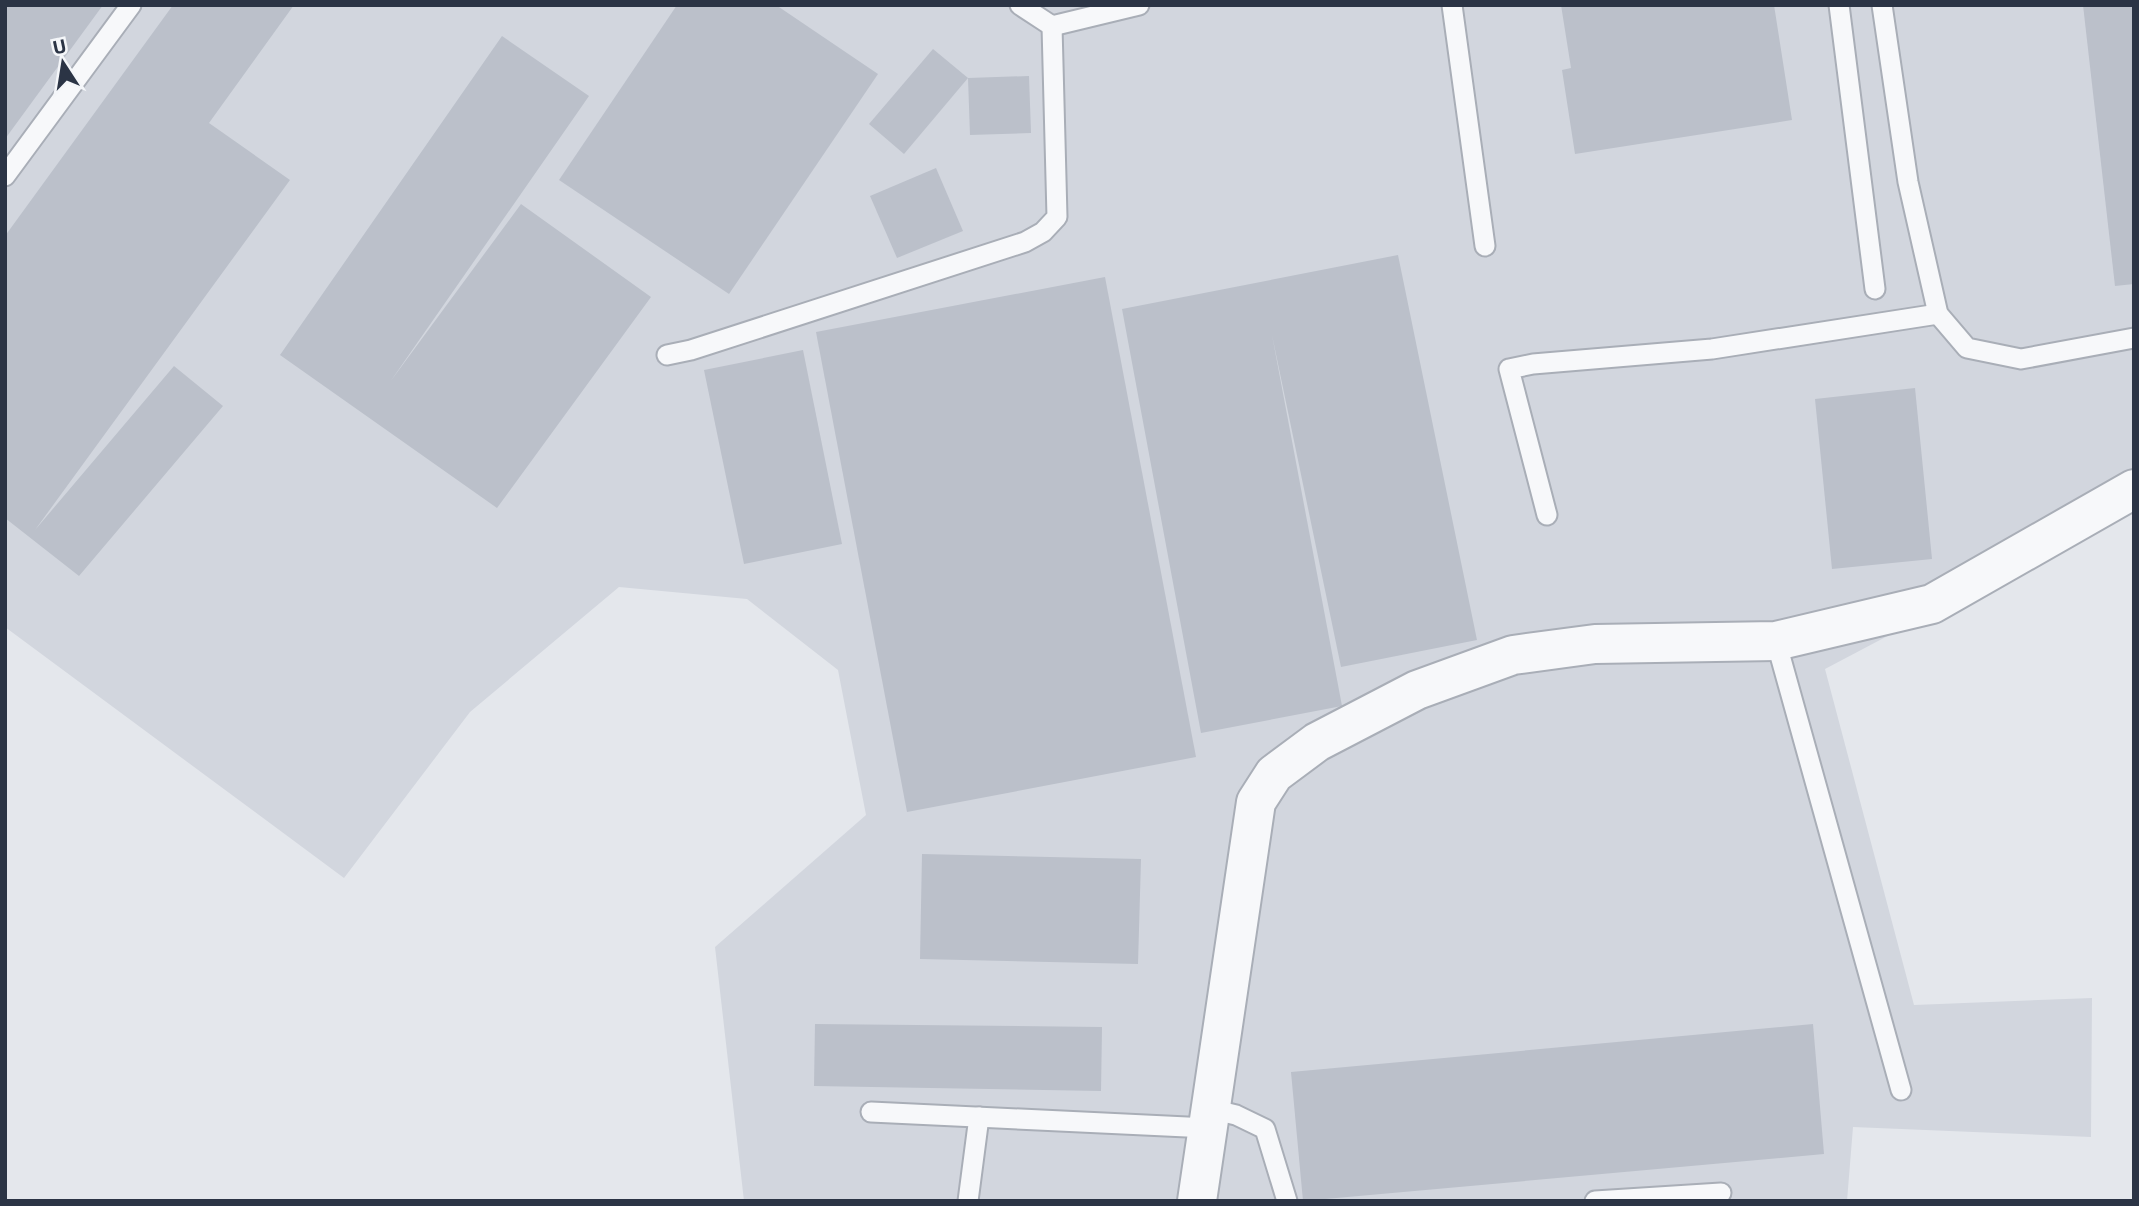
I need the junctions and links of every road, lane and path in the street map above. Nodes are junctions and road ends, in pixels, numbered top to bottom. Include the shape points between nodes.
1 (131, 5) edge
2 (1020, 5) edge
3 (1139, 5) edge
4 (1452, 5) edge
5 (1839, 5) edge
6 (1882, 5) edge
7 (1052, 26) junction
8 (5, 176) edge
9 (1485, 246) dead end
10 (1875, 289) dead end
11 (1938, 314) junction
12 (2134, 338) edge
13 (667, 355) dead end
14 (2134, 489) edge
15 (1548, 515) dead end
16 (1776, 641) junction
17 (1901, 1090) dead end
18 (872, 1112) dead end
19 (979, 1117) junction
20 (1209, 1118) junction
21 (1721, 1193) dead end
22 (968, 1201) edge
23 (1197, 1201) edge
24 (1287, 1201) edge
25 (1595, 1201) edge

1 - 8 lane
2 - 7 lane
3 - 7 lane
4 - 9 lane
5 - 10 lane
6 - 11 lane via 1908,183
7 - 13 lane via 1057,216 1043,232 1012,246
11 - 12 lane via 1967,348 2021,359
11 - 15 lane via 1712,349 1509,369
14 - 16 street via 1932,604
16 - 17 lane
16 - 20 street via 1595,645 1513,654 1417,690 1317,742 1274,774 1256,802
18 - 19 lane
19 - 20 lane
19 - 22 lane
20 - 23 street
20 - 24 lane via 1236,1115 1265,1129
21 - 25 lane

